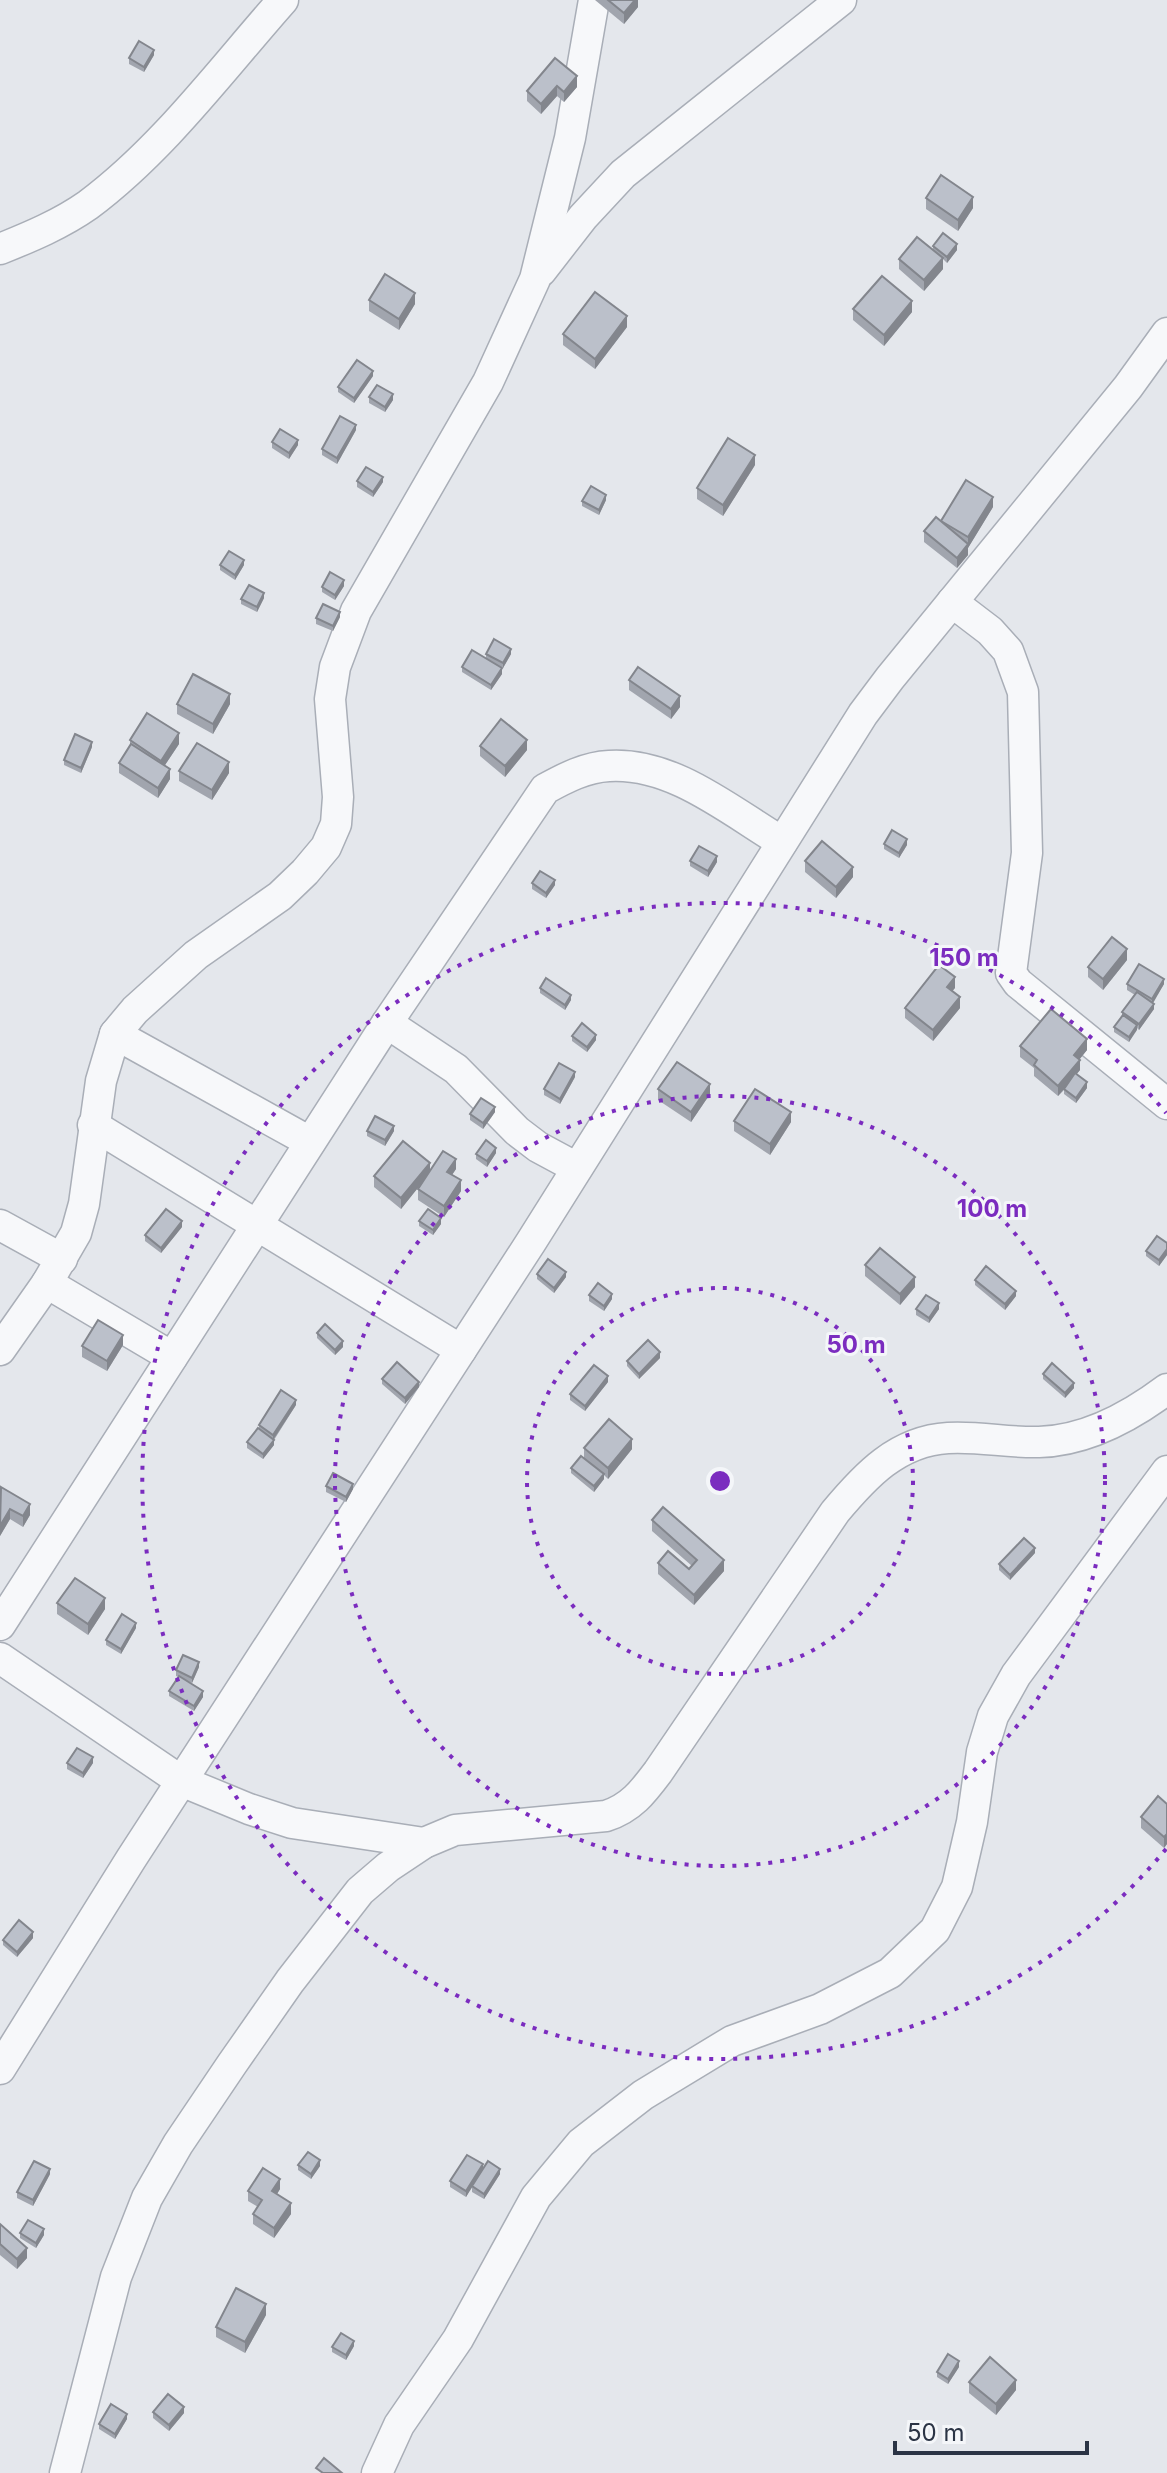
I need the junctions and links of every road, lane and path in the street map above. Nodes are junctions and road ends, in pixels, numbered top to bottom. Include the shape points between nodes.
1 (283, 0) edge
2 (594, 0) edge
3 (841, 0) edge
4 (0, 249) edge
5 (535, 279) junction
6 (1167, 333) edge
7 (952, 602) junction
8 (782, 842) junction
9 (387, 1023) junction
10 (115, 1034) junction
11 (1167, 1104) edge
12 (93, 1125) junction
13 (310, 1142) junction
14 (577, 1168) junction
15 (257, 1224) junction
16 (0, 1225) edge
17 (54, 1271) junction
18 (0, 1350) edge
19 (461, 1350) junction
20 (172, 1357) junction
21 (1167, 1389) edge
22 (1167, 1471) edge
23 (0, 1625) edge
24 (0, 1658) edge
25 (181, 1781) junction
26 (424, 1843) junction
27 (0, 2069) edge
28 (65, 2473) edge
29 (377, 2473) edge

1 - 4 street via 152,150 87,205
2 - 5 street via 570,138
3 - 5 street via 623,174
5 - 10 street via 488,382 356,611 335,667 330,699 338,797 336,824 326,847 280,896 196,955
6 - 7 street
7 - 8 street via 863,714
7 - 11 street via 1008,651 1023,692 1027,853 1011,973
8 - 9 street via 685,783 649,769 609,766 576,773 545,789
8 - 14 street
9 - 13 street
9 - 14 street via 456,1069 517,1131
10 - 12 street
10 - 13 street
12 - 15 street
12 - 17 street via 84,1204 76,1233
13 - 15 street
14 - 19 street
15 - 19 street
15 - 20 street
16 - 17 street
17 - 18 street
17 - 20 street
19 - 25 street
20 - 23 street
21 - 26 street via 1135,1413 1090,1432 1043,1442 948,1438 888,1457 835,1512 636,1800 606,1816 455,1830
22 - 29 street via 1016,1675 993,1716 957,1887 935,1930 890,1973 820,2009 732,2041 643,2095 581,2143 536,2197 458,2339 399,2425
24 - 25 street
25 - 26 street via 292,1823
25 - 27 street
26 - 28 street via 360,1891 290,1981 162,2171 116,2277

